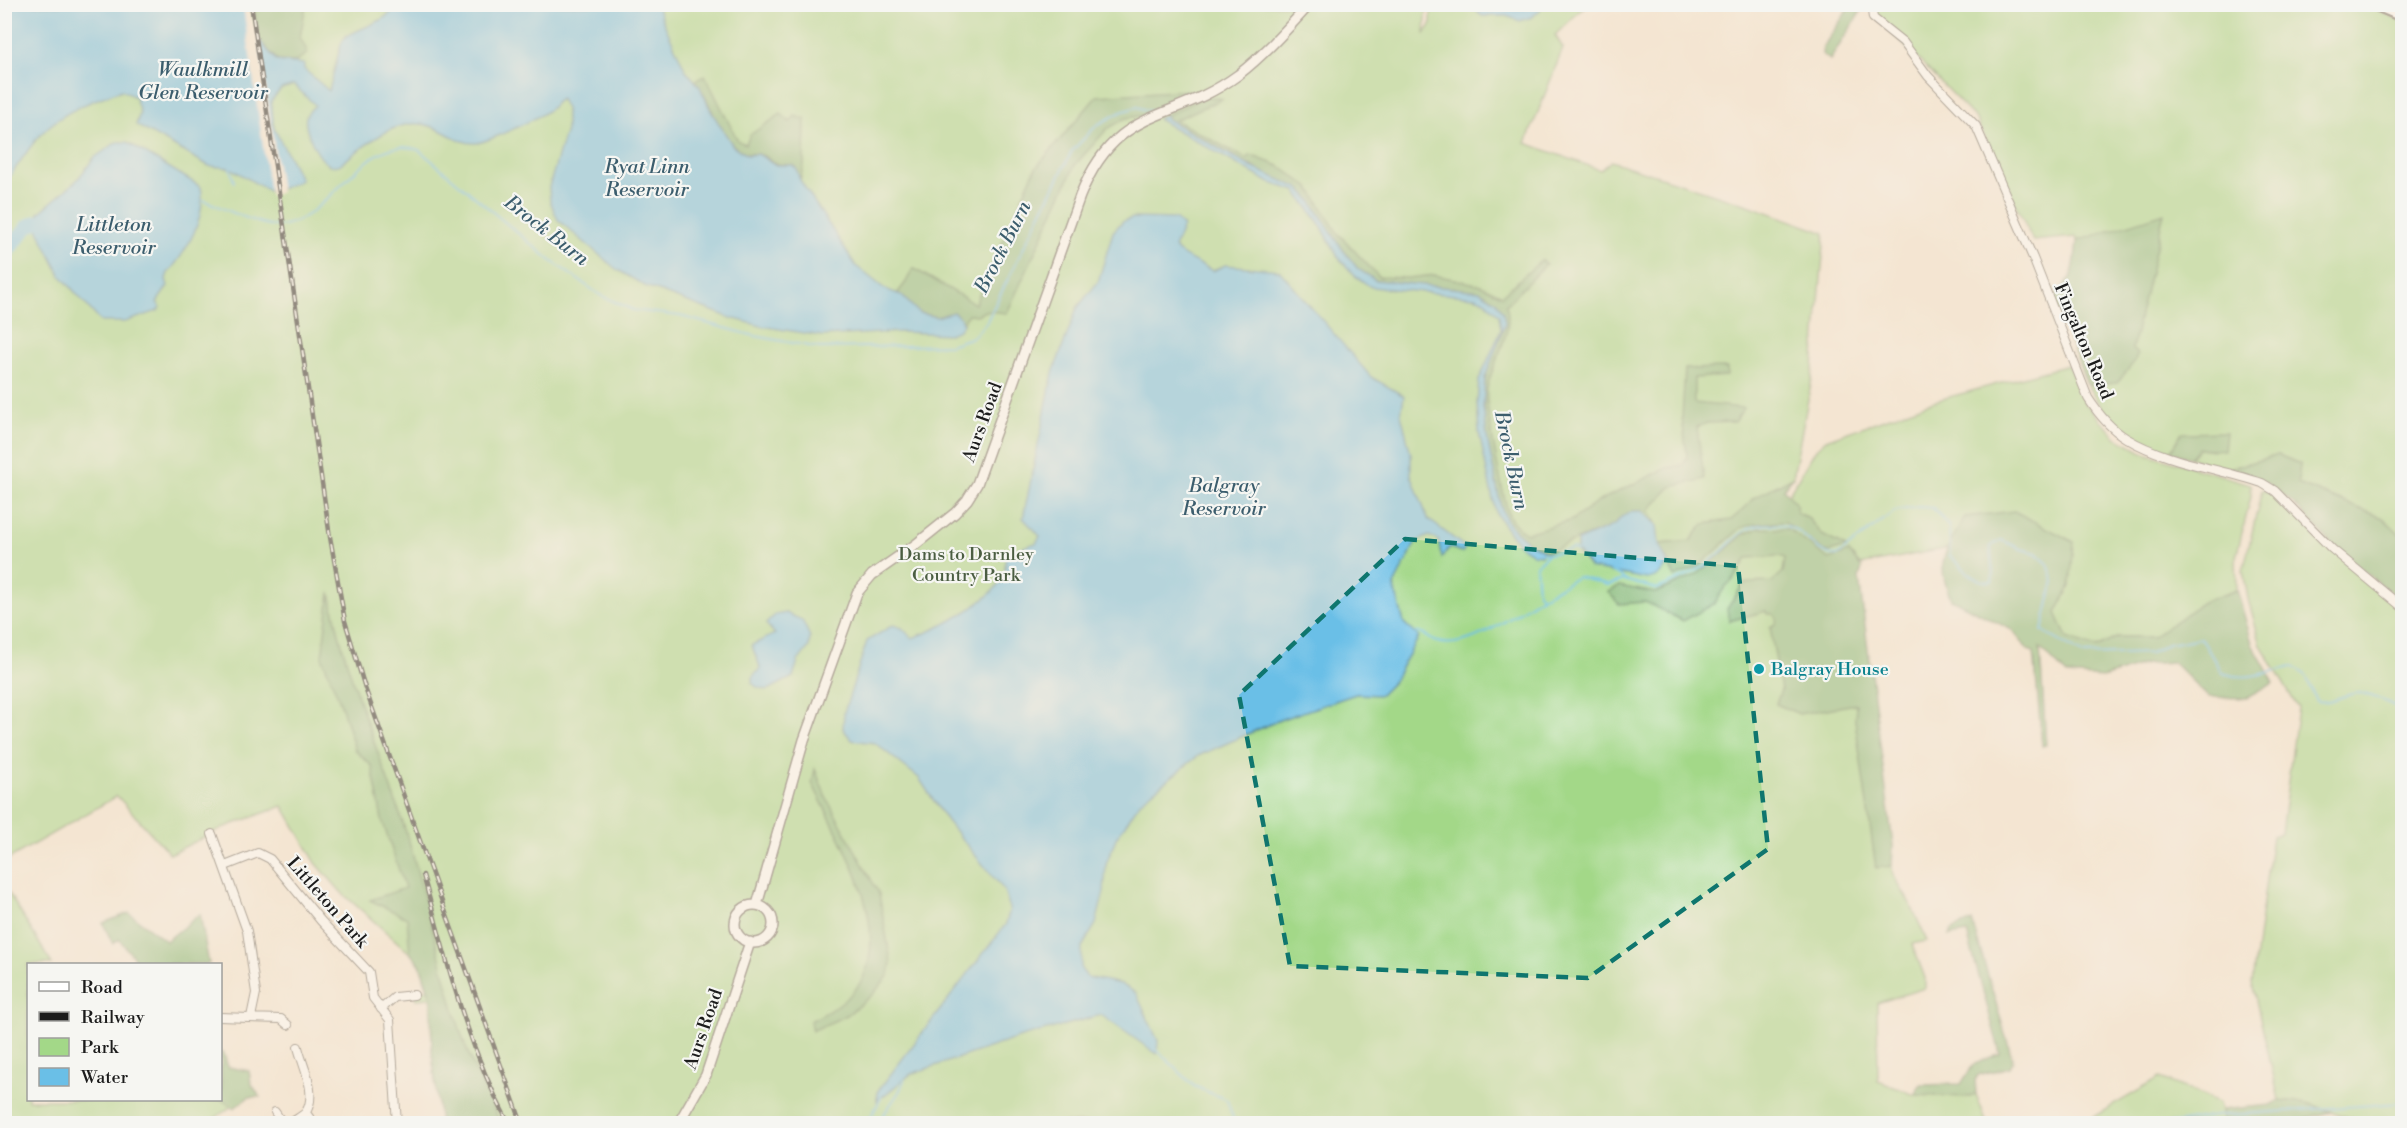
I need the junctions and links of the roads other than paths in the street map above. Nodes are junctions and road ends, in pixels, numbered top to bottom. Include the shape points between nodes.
1 (1310, 4) edge
2 (1870, 4) edge
3 (2374, 4) edge
4 (2403, 16) edge
5 (2403, 607) edge
6 (212, 834) dead end
7 (225, 866) junction
8 (757, 905) junction
9 (750, 942) junction
10 (414, 995) dead end
11 (381, 1009) junction
12 (222, 1017) edge
13 (252, 1017) junction
14 (288, 1025) dead end
15 (298, 1047) dead end
16 (275, 1112) dead end
17 (306, 1113) junction
18 (283, 1124) edge
19 (290, 1124) edge
20 (314, 1124) edge
21 (397, 1124) edge
22 (678, 1124) edge

1 - 8 street, Aurs Road via 1239,74 1208,94 1130,127 1108,148 1084,185 972,492 955,513 872,575 857,593 804,740
2 - 5 street, Fingalton Road via 1873,18 1903,42 1928,76 1976,126 2088,398 2097,411 2124,437 2262,483 2275,491 2332,549
3 - 4 main road
6 - 7 street
7 - 11 street, Littleton Park via 258,853 270,859 369,972 373,998
7 - 13 street via 247,930 256,993
8 - 9 street via 744,907 735,923 739,936
8 - 9 street via 768,911 772,928 762,941
9 - 22 street, Aurs Road via 706,1075
10 - 11 street via 394,997
11 - 21 street, Littleton Park via 390,1020
12 - 13 street
13 - 14 street via 282,1019
15 - 17 street via 310,1096
16 - 18 street
17 - 19 street
17 - 20 street

